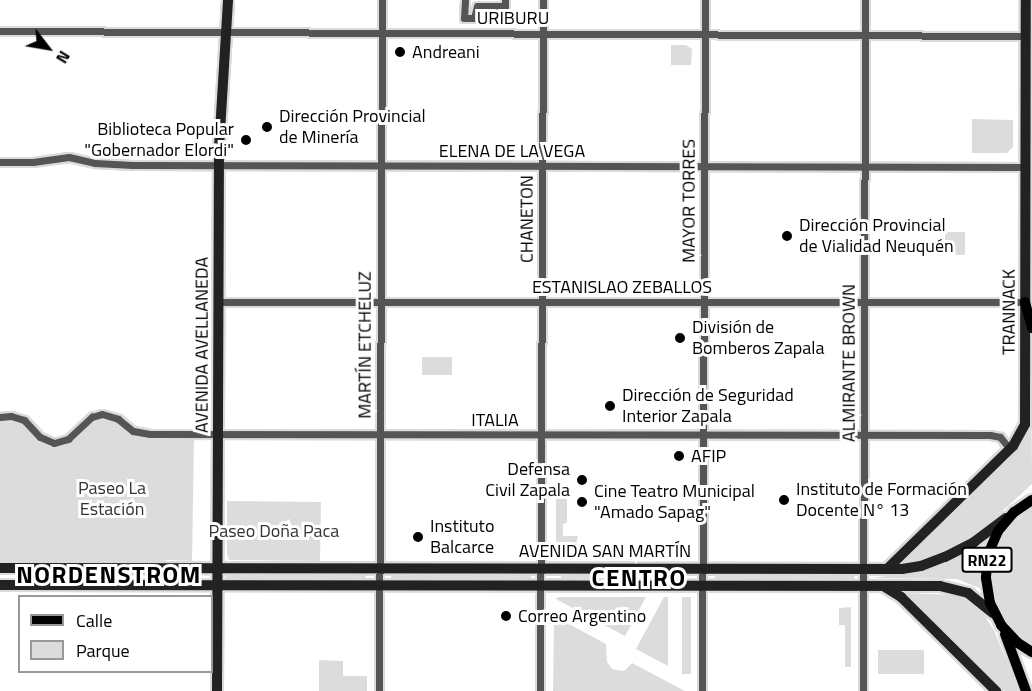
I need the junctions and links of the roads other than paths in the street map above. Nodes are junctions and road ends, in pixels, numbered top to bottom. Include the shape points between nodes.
1 (228, 0) edge
2 (382, 0) edge
3 (465, 0) edge
4 (505, 0) edge
5 (543, 0) edge
6 (705, 0) edge
7 (866, 0) edge
8 (1026, 0) edge
9 (0, 31) edge
10 (224, 32) junction
11 (382, 32) junction
12 (543, 33) junction
13 (705, 34) junction
14 (865, 35) junction
15 (1026, 36) junction
16 (0, 162) edge
17 (219, 165) junction
18 (381, 166) junction
19 (542, 166) junction
20 (704, 166) junction
21 (865, 166) junction
22 (1026, 167) junction
23 (219, 302) junction
24 (381, 302) junction
25 (542, 302) junction
26 (704, 302) junction
27 (864, 302) junction
28 (1025, 302) junction
29 (1032, 328) edge
30 (0, 417) edge
31 (218, 435) junction
32 (380, 435) junction
33 (541, 435) junction
34 (703, 435) junction
35 (864, 435) junction
36 (1010, 449) junction
37 (1029, 500) edge
38 (1014, 512) junction
39 (380, 567) junction
40 (540, 567) junction
41 (703, 567) junction
42 (864, 567) junction
43 (0, 568) edge
44 (217, 568) junction
45 (888, 568) junction
46 (0, 585) edge
47 (217, 585) junction
48 (380, 586) junction
49 (540, 586) junction
50 (703, 586) junction
51 (864, 587) junction
52 (885, 587) junction
53 (995, 614) junction
54 (1001, 625) junction
55 (1031, 652) edge
56 (217, 691) edge
57 (379, 691) edge
58 (540, 691) edge
59 (702, 691) edge
60 (863, 691) edge
61 (996, 691) edge
62 (1026, 691) edge

1 - 10 main road, AVENIDA AVELLANEDA
2 - 11 street, MARTÍN ETCHELUZ
3 - 4 street via 464,18 474,18 479,6 505,6
5 - 12 street, CHANETON
6 - 13 street, MAYOR TORRES
7 - 14 street, ALMIRANTE BROWN
8 - 15 main road, TRANNACK
9 - 10 street, URIBURU
10 - 11 street, URIBURU
10 - 17 main road, AVENIDA AVELLANEDA
11 - 12 street, URIBURU
11 - 18 street, MARTÍN ETCHELUZ
12 - 13 street, URIBURU
12 - 19 street, CHANETON
13 - 14 street, URIBURU
13 - 20 street, MAYOR TORRES
14 - 15 street, URIBURU
14 - 21 street, ALMIRANTE BROWN
15 - 22 main road, TRANNACK
16 - 17 street, ELENA DE LA VEGA via 69,156 117,165
17 - 18 street, ELENA DE LA VEGA
17 - 23 main road, AVENIDA AVELLANEDA
18 - 19 street, ELENA DE LA VEGA
18 - 24 street, MARTÍN ETCHELUZ
19 - 20 street, ELENA DE LA VEGA
19 - 25 street, CHANETON
20 - 21 street, ELENA DE LA VEGA
20 - 26 street, MAYOR TORRES
21 - 22 street, ELENA DE LA VEGA
21 - 27 street, ALMIRANTE BROWN
22 - 28 main road, TRANNACK
23 - 24 street, ESTANISLAO ZEBALLOS
23 - 31 main road, AVENIDA AVELLANEDA
24 - 25 street, ESTANISLAO ZEBALLOS
24 - 32 street, MARTÍN ETCHELUZ
25 - 26 street, ESTANISLAO ZEBALLOS
25 - 33 street, CHANETON
26 - 27 street, ESTANISLAO ZEBALLOS
26 - 34 street, MAYOR TORRES
27 - 28 street, ESTANISLAO ZEBALLOS
27 - 35 street, ALMIRANTE BROWN
28 - 29 main road
28 - 36 main road, TRANNACK via 1025,424
30 - 31 street, ITALIA via 24,420 40,437 54,443 68,440 92,417 102,414 113,416 143,434
31 - 32 street, ITALIA
31 - 44 main road, AVENIDA AVELLANEDA
32 - 33 street, ITALIA
32 - 39 street, MARTÍN ETCHELUZ
33 - 34 street, ITALIA
33 - 40 street, CHANETON
34 - 35 street, ITALIA
34 - 41 street, MAYOR TORRES
35 - 36 street, ITALIA via 995,436
35 - 42 street, ALMIRANTE BROWN
36 - 45 main road, TRANNACK
37 - 38 main road, RN22
38 - 45 main road, AVENIDA SAN MARTÍN via 974,542 945,557 921,566
38 - 53 main road, RN22 via 998,531 987,560 987,591
39 - 40 main road, AVENIDA SAN MARTÍN
39 - 44 main road, AVENIDA SAN MARTÍN
39 - 48 street, MARTÍN ETCHELUZ
40 - 41 main road, AVENIDA SAN MARTÍN
40 - 49 street, CHANETON
41 - 42 main road, AVENIDA SAN MARTÍN
41 - 50 street, MAYOR TORRES
42 - 45 main road, AVENIDA SAN MARTÍN
42 - 51 street, ALMIRANTE BROWN
43 - 44 main road, AVENIDA SAN MARTÍN
44 - 47 main road, AVENIDA AVELLANEDA
46 - 47 main road, AVENIDA SAN MARTÍN
47 - 48 main road, AVENIDA SAN MARTÍN
47 - 56 main road, AVENIDA AVELLANEDA
48 - 49 main road, AVENIDA SAN MARTÍN
48 - 57 street, MARTÍN ETCHELUZ
49 - 50 main road, AVENIDA SAN MARTÍN
49 - 58 street, CHANETON
50 - 51 main road, AVENIDA SAN MARTÍN
50 - 59 street, MAYOR TORRES
51 - 52 main road, AVENIDA SAN MARTÍN
51 - 60 street, ALMIRANTE BROWN
52 - 53 main road, AVENIDA SAN MARTÍN via 959,589 976,597
52 - 61 main road via 901,597
53 - 54 main road, RN22
54 - 55 main road, RN22
54 - 62 main road

